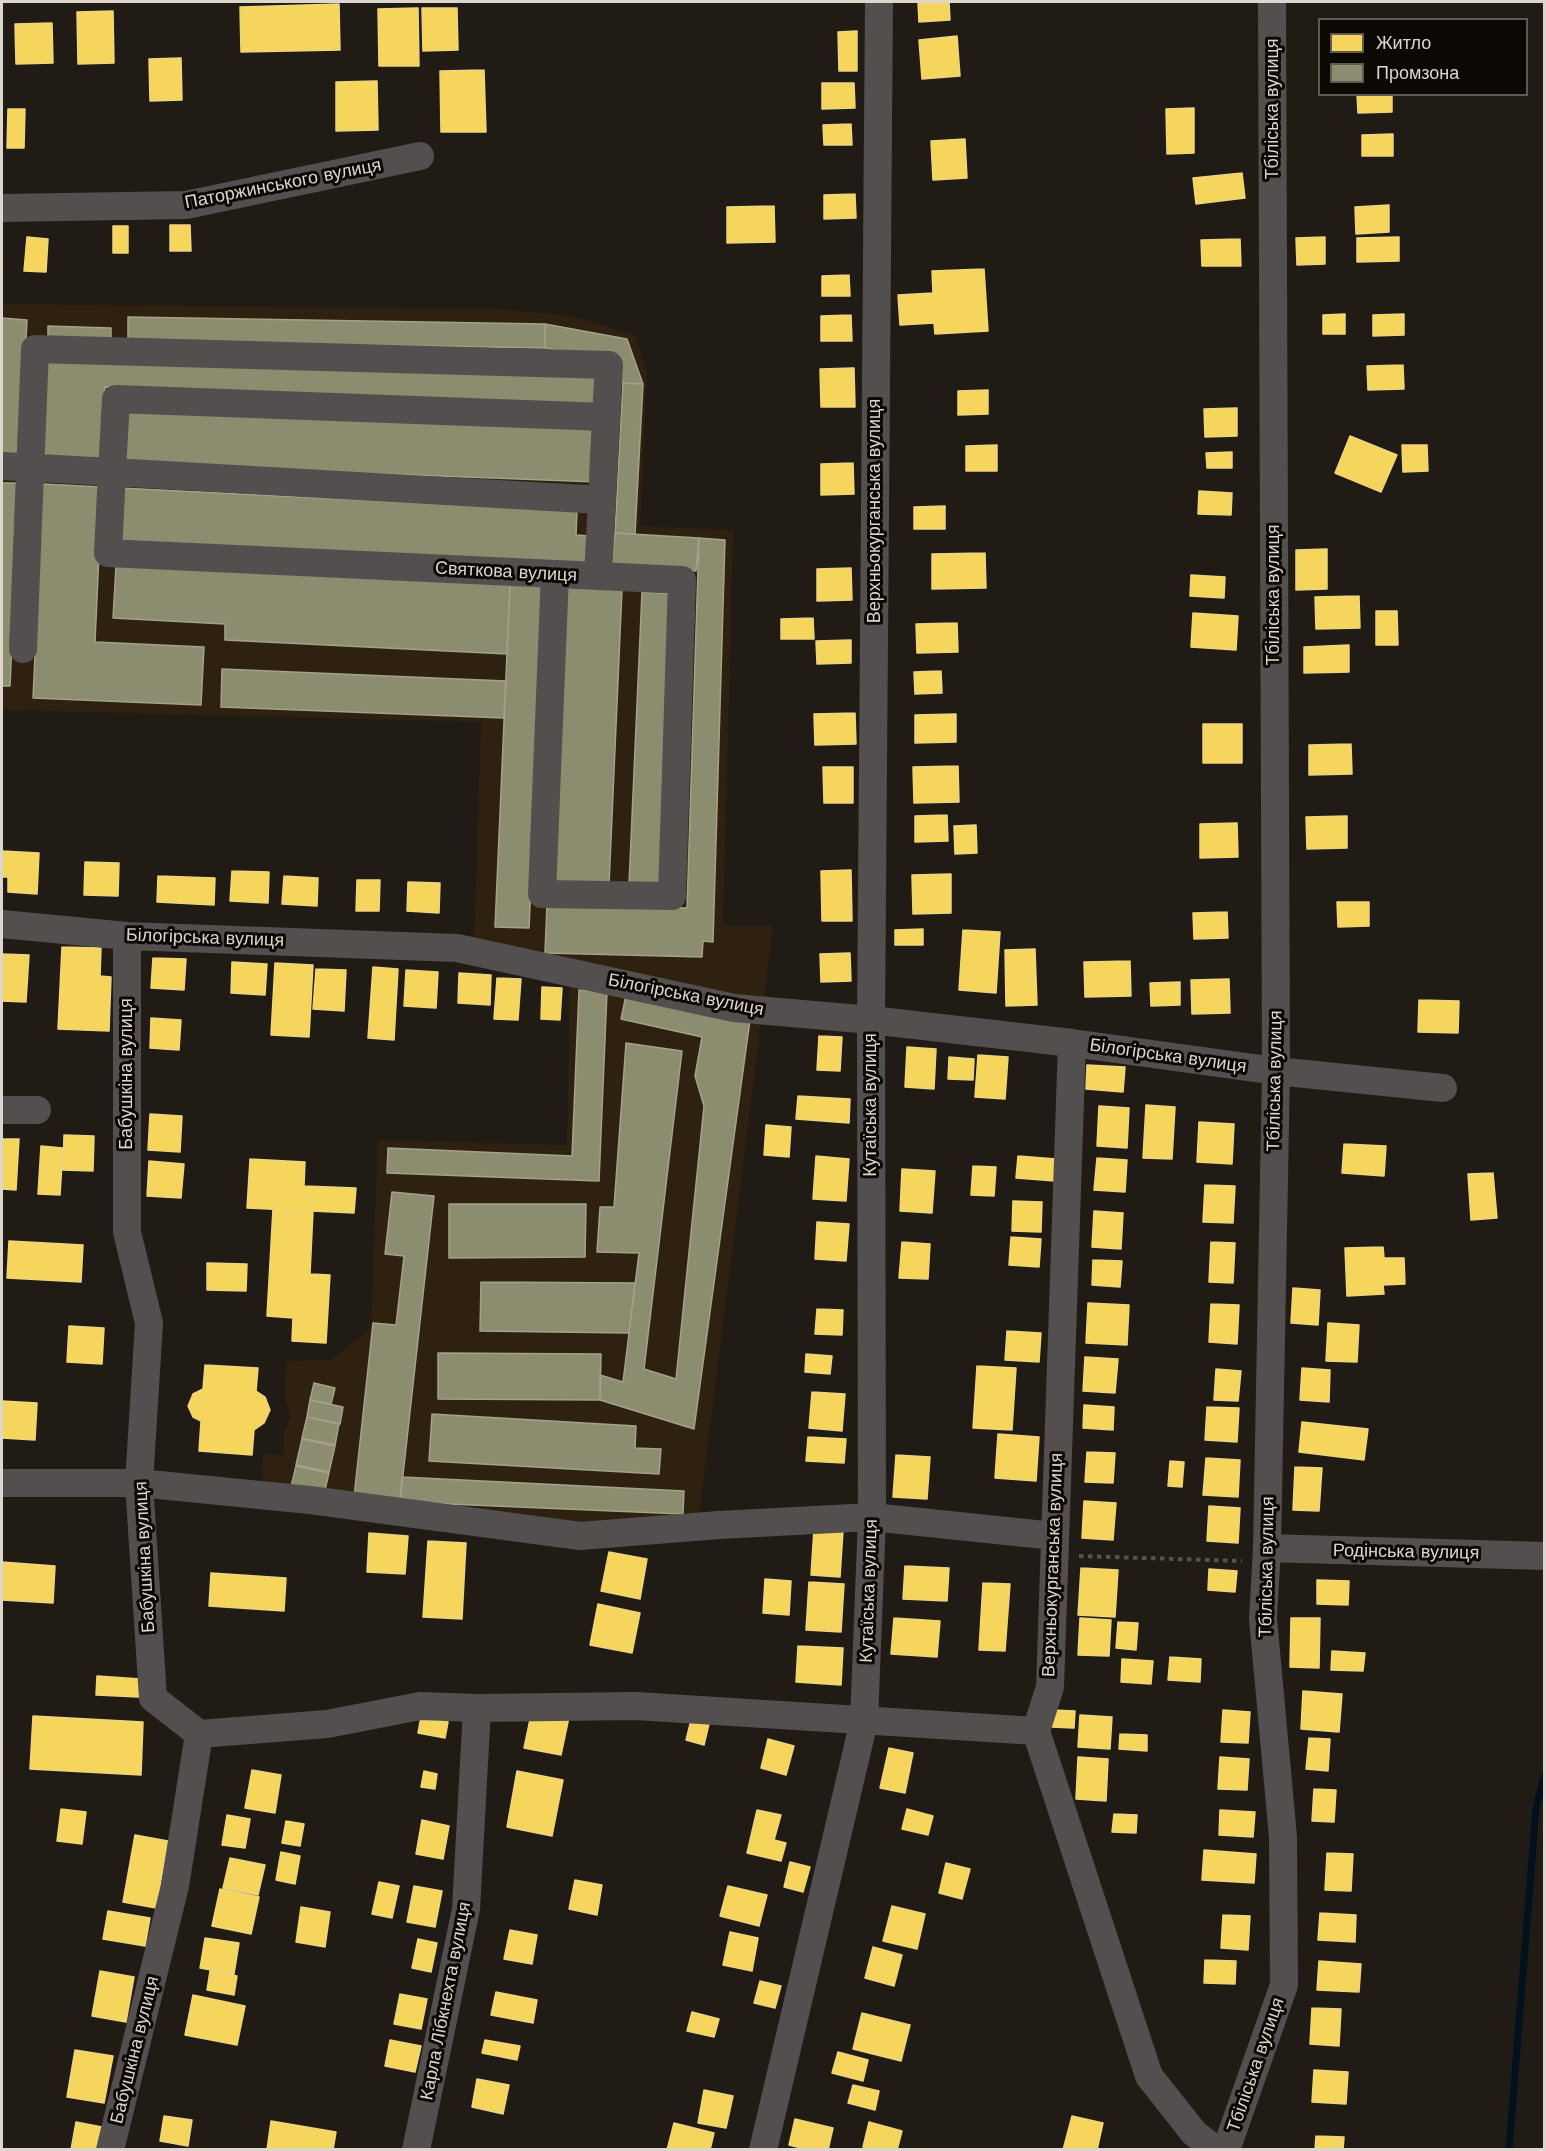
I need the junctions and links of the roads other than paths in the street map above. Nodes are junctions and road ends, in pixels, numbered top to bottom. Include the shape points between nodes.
1 (879, 2) edge
2 (1272, 2) edge
3 (420, 156) dead end
4 (2, 208) edge
5 (606, 417) junction
6 (2, 466) edge
7 (30, 467) junction
8 (112, 472) junction
9 (602, 500) junction
10 (555, 574) junction
11 (598, 576) junction
12 (23, 649) dead end
13 (2, 924) edge
14 (127, 936) junction
15 (871, 1020) junction
16 (1072, 1042) junction
17 (1276, 1071) junction
18 (1443, 1088) dead end
19 (2, 1110) edge
20 (37, 1110) dead end
21 (2, 1483) edge
22 (139, 1483) junction
23 (872, 1518) junction
24 (1054, 1546) junction
25 (1267, 1555) junction
26 (1545, 1556) edge
27 (477, 1707) junction
28 (864, 1721) junction
29 (1036, 1731) junction
30 (199, 1734) junction
31 (110, 2150) edge
32 (416, 2150) edge
33 (763, 2150) edge
34 (1216, 2150) edge
35 (1226, 2150) edge

1 - 15 street, Верхньокурганська вулиця
2 - 17 street, Тбіліська вулиця
3 - 4 street, Паторжинського вулиця via 186,205
5 - 7 street, Святкова вулиця via 609,365 35,349
5 - 8 street via 116,399
5 - 9 street, Святкова вулиця
6 - 7 street
7 - 8 street
7 - 12 street
8 - 9 street
8 - 10 street, Святкова вулиця via 108,553
9 - 11 street, Святкова вулиця
10 - 11 street, Святкова вулиця
10 - 11 street via 542,894 672,896 682,580
13 - 14 street, Білогірська вулиця
14 - 15 street, Білогірська вулиця via 458,948 734,1008
14 - 22 street, Бабушкіна вулиця via 126,1232 149,1323
15 - 16 street, Білогірська вулиця
15 - 23 street, Кутаїська вулиця
16 - 17 street, Білогірська вулиця
16 - 24 street, Верхньокурганська вулиця
17 - 18 street, Білогірська вулиця
17 - 25 street, Тбіліська вулиця
19 - 20 street
21 - 22 street
22 - 23 street via 310,1500 580,1536
22 - 30 street, Бабушкіна вулиця via 153,1698
23 - 24 street
23 - 28 street, Кутаїська вулиця
24 - 29 street, Верхньокурганська вулиця via 1050,1687
25 - 26 street, Родінська вулиця
25 - 35 street, Тбіліська вулиця via 1263,1619 1283,1837 1284,1985
27 - 28 street via 636,1706
27 - 30 street via 420,1706 327,1724
27 - 32 street, Карла Лібкнехта вулиця via 466,1909
28 - 29 street
28 - 33 street, Кутаїська вулиця
29 - 34 street via 1149,2076 1194,2133
30 - 31 street, Бабушкіна вулиця via 175,1886

